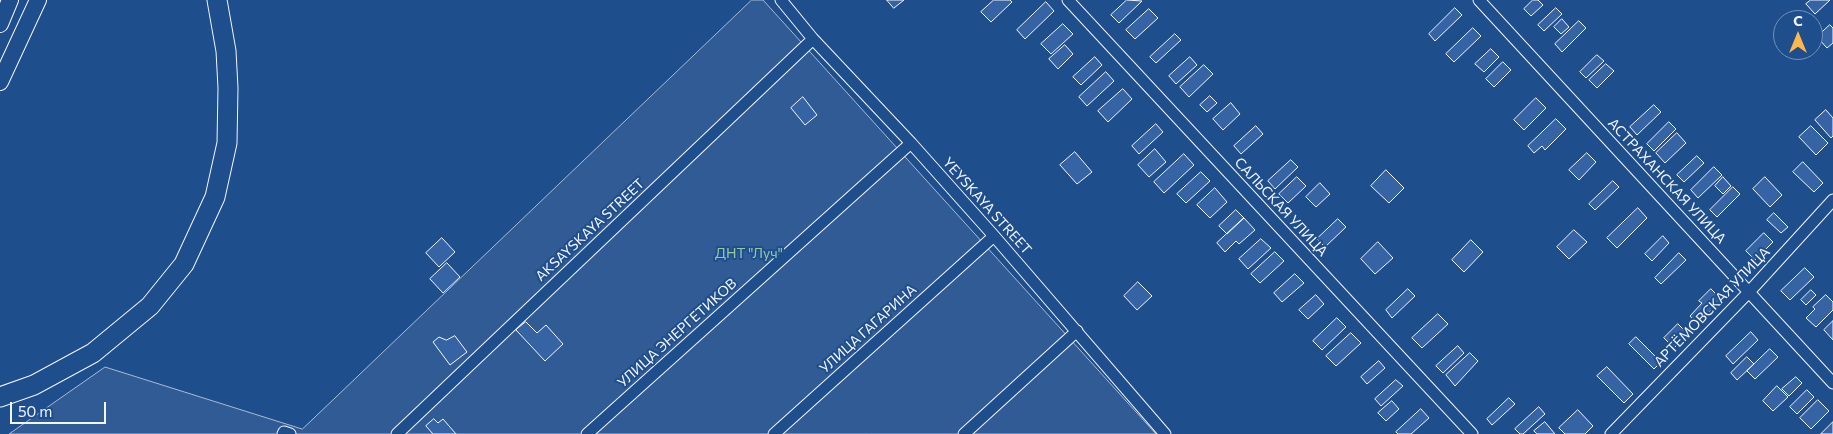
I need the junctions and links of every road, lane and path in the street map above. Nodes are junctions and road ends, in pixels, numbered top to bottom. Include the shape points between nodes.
1 (10, 0) edge
2 (38, 0) edge
3 (217, 0) edge
4 (782, 0) edge
5 (1068, 0) edge
6 (1479, 0) edge
7 (0, 24) edge
8 (813, 39) junction
9 (0, 82) edge
10 (911, 143) junction
11 (1833, 200) edge
12 (994, 236) junction
13 (1749, 292) junction
14 (1077, 331) junction
15 (1833, 383) edge
16 (0, 397) edge
17 (1159, 432) edge
18 (397, 434) edge
19 (586, 434) edge
20 (774, 434) edge
21 (964, 434) edge
22 (1472, 434) edge
23 (1611, 434) edge

1 - 7 main road
2 - 9 main road
3 - 16 main road via 226,51 227,143 215,197 184,264 150,306 93,353 34,385
4 - 8 street, YEYSKAYA STREET
5 - 22 street, САЛЬСКАЯ УЛИЦА
6 - 13 street, АСТРАХАНСКАЯ УЛИЦА
8 - 10 street, YEYSKAYA STREET
8 - 18 street, AKSAYSKAYA STREET
10 - 12 street, YEYSKAYA STREET
10 - 19 street, УЛИЦА ЭНЕРГЕТИКОВ
11 - 13 street, АРТЁМОВСКАЯ УЛИЦА
12 - 14 street, YEYSKAYA STREET
12 - 20 street, УЛИЦА ГАГАРИНА
13 - 15 street, АСТРАХАНСКАЯ УЛИЦА
13 - 23 street, АРТЁМОВСКАЯ УЛИЦА
14 - 17 street, YEYSKAYA STREET
14 - 21 street

